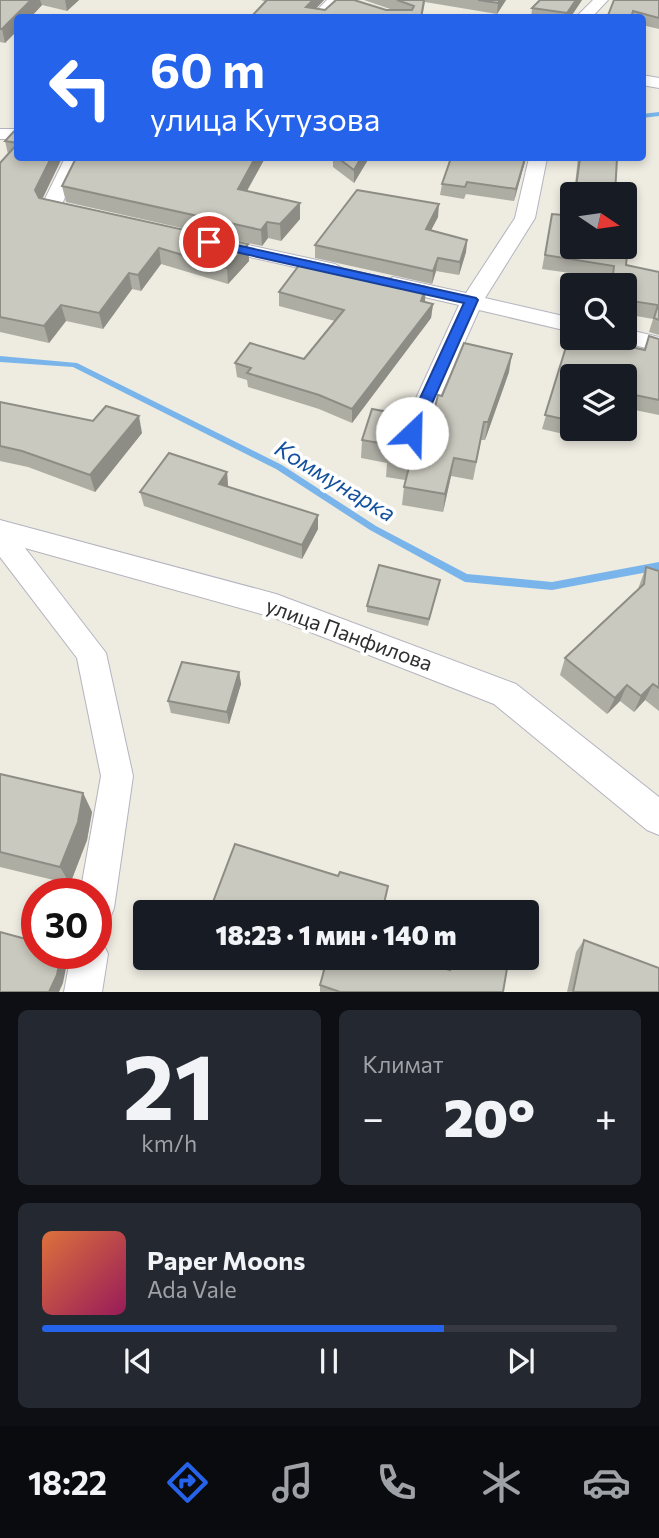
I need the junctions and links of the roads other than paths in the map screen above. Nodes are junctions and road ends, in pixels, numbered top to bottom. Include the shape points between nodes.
1 (601, 0) edge
2 (343, 1) edge
3 (322, 14) edge
4 (587, 14) edge
5 (73, 161) edge
6 (537, 161) edge
7 (105, 219) edge
8 (187, 237) edge
9 (349, 274) edge
10 (377, 279) edge
11 (471, 300) junction
12 (560, 322) edge
13 (637, 339) edge
14 (659, 344) edge
15 (412, 433) edge
16 (0, 531) edge
17 (0, 537) edge
18 (659, 818) edge
19 (101, 878) edge
20 (87, 969) edge
21 (83, 992) edge

1 - 4 street
2 - 3 street
5 - 7 street via 51,207
6 - 11 street via 525,218
8 - 9 street
10 - 11 street
11 - 12 street
11 - 15 street
13 - 14 street
16 - 18 street, улица Панфилова via 276,606 505,694
17 - 19 street via 91,653 117,776
20 - 21 street

